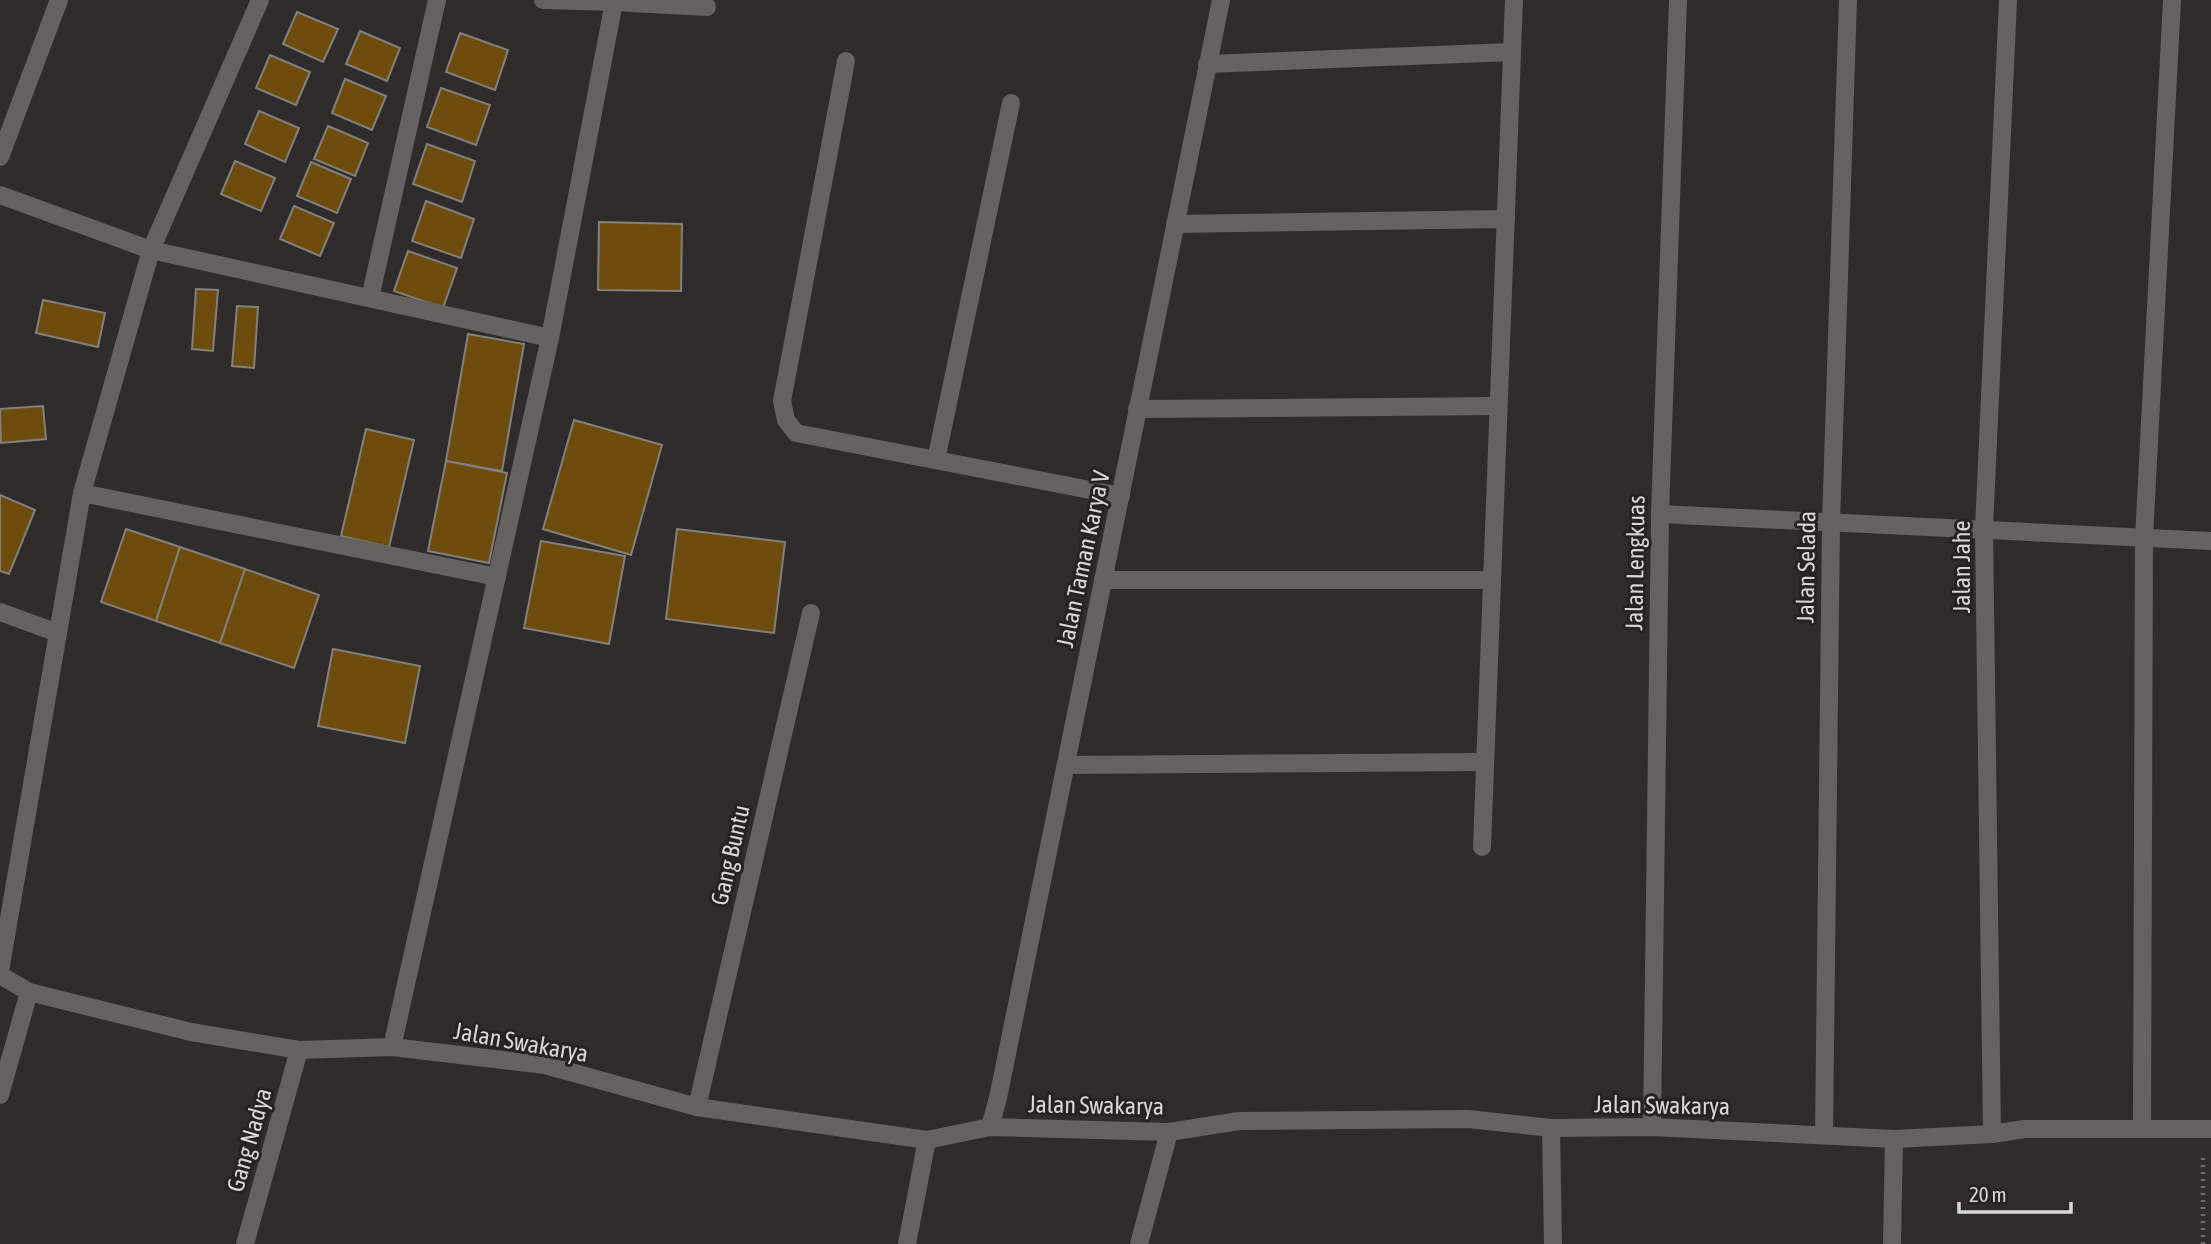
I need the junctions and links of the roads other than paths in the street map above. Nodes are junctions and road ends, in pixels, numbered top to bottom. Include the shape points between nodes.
1 (59, 0) edge
2 (260, 0) edge
3 (437, 0) edge
4 (543, 0) edge
5 (1221, 0) edge
6 (1514, 0) edge
7 (1678, 0) edge
8 (1848, 0) edge
9 (2008, 0) edge
10 (2172, 0) edge
11 (614, 2) junction
12 (707, 7) dead end
13 (1512, 52) junction
14 (846, 61) dead end
15 (1207, 64) junction
16 (1011, 103) dead end
17 (0, 157) edge
18 (0, 195) edge
19 (1506, 219) junction
20 (1175, 223) junction
21 (151, 250) junction
22 (370, 298) junction
23 (550, 338) junction
24 (1498, 406) junction
25 (1137, 409) junction
26 (936, 460) junction
27 (82, 493) junction
28 (1121, 496) junction
29 (1660, 514) junction
30 (1831, 523) junction
31 (1984, 529) junction
32 (2144, 538) junction
33 (2211, 541) edge
34 (497, 577) junction
35 (1103, 580) junction
36 (1492, 580) junction
37 (0, 612) edge
38 (811, 613) dead end
39 (58, 633) junction
40 (1485, 762) junction
41 (1066, 765) junction
42 (1482, 847) dead end
43 (0, 973) edge
44 (29, 992) junction
45 (392, 1047) junction
46 (299, 1050) junction
47 (0, 1095) edge
48 (697, 1107) junction
49 (1651, 1127) junction
50 (990, 1128) junction
51 (1551, 1128) junction
52 (2142, 1128) junction
53 (2207, 1129) edge
54 (1169, 1132) junction
55 (1992, 1134) junction
56 (1824, 1135) junction
57 (1894, 1139) junction
58 (927, 1140) junction
59 (245, 1244) edge
60 (907, 1244) edge
61 (1139, 1244) edge
62 (1553, 1244) edge
63 (1892, 1244) edge

1 - 17 street
2 - 21 street
3 - 22 street
4 - 11 street
5 - 15 street, Jalan Taman Karya V
6 - 13 street
7 - 29 street, Jalan Lengkuas
8 - 30 street, Jalan Selada
9 - 31 street, Jalan Jahe
10 - 32 street
11 - 12 street
11 - 23 street
13 - 15 street
13 - 19 street
14 - 26 street via 782,401 786,420 796,433
15 - 20 street, Jalan Taman Karya V
16 - 26 street
18 - 21 street
19 - 20 street
19 - 24 street
20 - 25 street, Jalan Taman Karya V
21 - 22 street
21 - 27 street
22 - 23 street
23 - 34 street
24 - 25 street
24 - 36 street
25 - 28 street, Jalan Taman Karya V
26 - 28 street
27 - 34 street
27 - 39 street
28 - 35 street, Jalan Taman Karya V
29 - 30 street
29 - 49 street, Jalan Lengkuas
30 - 31 street
30 - 56 street, Jalan Selada
31 - 32 street
31 - 55 street, Jalan Jahe
32 - 33 street
32 - 52 street
34 - 45 street
35 - 36 street
35 - 41 street, Jalan Taman Karya V
36 - 40 street
37 - 39 street
38 - 48 street, Gang Buntu
39 - 43 street
40 - 41 street
40 - 42 street
41 - 50 street, Jalan Taman Karya V
43 - 44 street, Jalan Swakarya
44 - 46 street, Jalan Swakarya via 191,1032
44 - 47 street
45 - 46 street, Jalan Swakarya
45 - 48 street, Jalan Swakarya via 545,1065
46 - 59 street, Gang Nadya
48 - 58 street, Jalan Swakarya
49 - 51 street, Jalan Swakarya
49 - 56 street, Jalan Swakarya
50 - 54 street, Jalan Swakarya
50 - 58 street, Jalan Swakarya
51 - 54 street, Jalan Swakarya via 1468,1119 1266,1120
51 - 62 street
52 - 53 street, Jalan Swakarya
52 - 55 street, Jalan Swakarya via 2024,1129
54 - 61 street
55 - 57 street, Jalan Swakarya
56 - 57 street, Jalan Swakarya
57 - 63 street
58 - 60 street

